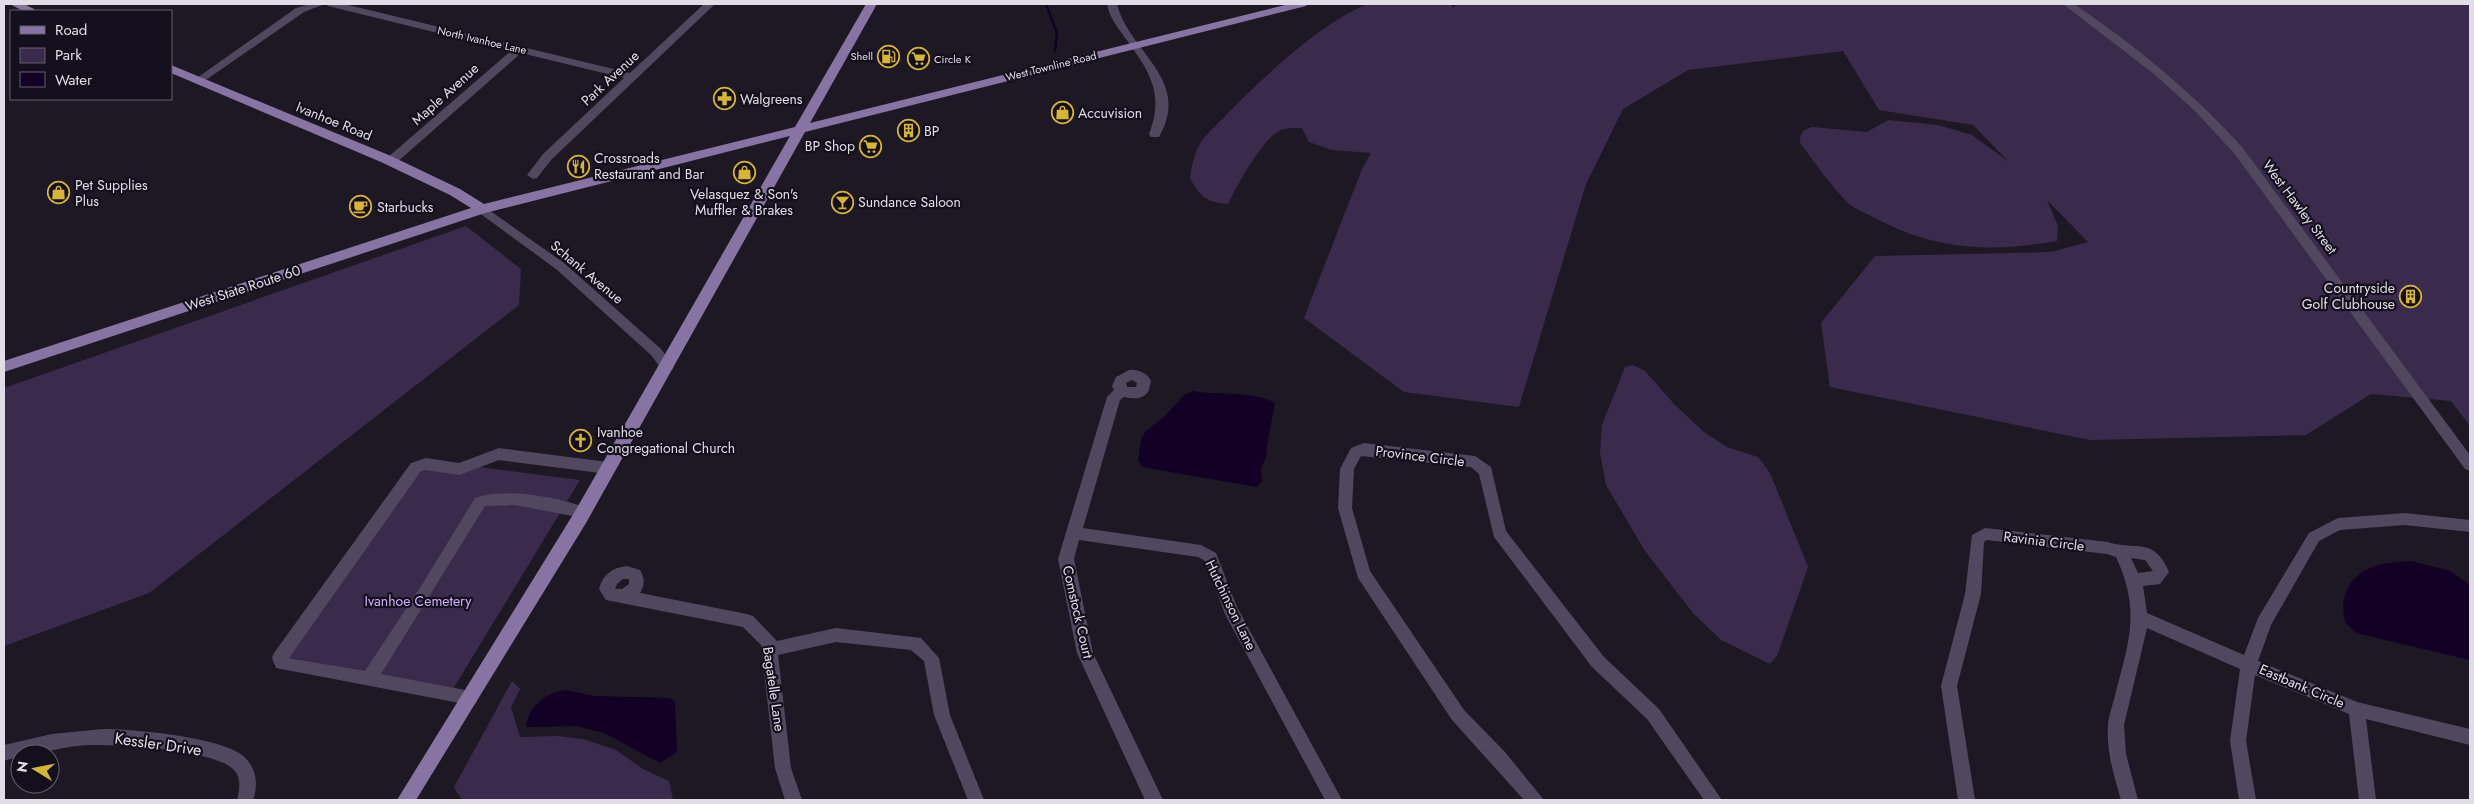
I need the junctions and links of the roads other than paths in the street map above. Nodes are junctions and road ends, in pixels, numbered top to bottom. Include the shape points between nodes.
1 (15, 4) edge
2 (320, 4) edge
3 (332, 4) edge
4 (710, 4) edge
5 (871, 4) edge
6 (1112, 4) edge
7 (1302, 4) edge
8 (2068, 4) edge
9 (30, 10) edge
10 (1134, 46) junction
11 (519, 49) junction
12 (172, 69) edge
13 (633, 77) junction
14 (199, 80) junction
15 (801, 128) junction
16 (1156, 134) dead end
17 (391, 161) junction
18 (533, 174) dead end
19 (482, 209) junction
20 (667, 366) junction
21 (4, 367) edge
22 (1122, 391) dead end
23 (2470, 465) edge
24 (608, 468) junction
25 (584, 512) junction
26 (2470, 526) edge
27 (1074, 533) junction
28 (2121, 553) junction
29 (2135, 580) junction
30 (624, 596) dead end
31 (2139, 617) junction
32 (770, 650) junction
33 (2249, 664) junction
34 (368, 680) junction
35 (470, 698) junction
36 (2357, 709) junction
37 (2470, 737) edge
38 (4, 753) edge
39 (245, 800) edge
40 (406, 800) edge
41 (793, 800) edge
42 (976, 800) edge
43 (1154, 800) edge
44 (1334, 800) edge
45 (1535, 800) edge
46 (1714, 800) edge
47 (1966, 800) edge
48 (2129, 800) edge
49 (2247, 800) edge
50 (2367, 800) edge

1 - 9 main road
2 - 14 street via 307,7 287,19
3 - 11 street, North Ivanhoe Lane
4 - 13 street, Park Avenue
5 - 15 main road
6 - 10 street via 1114,14
7 - 10 main road, West Townline Road
8 - 23 street, West Hawley Street via 2162,73 2232,143
10 - 15 main road, West Townline Road
10 - 16 street via 1162,90 1162,114
11 - 13 street, North Ivanhoe Lane
11 - 17 street, Maple Avenue
12 - 14 main road, Ivanhoe Road
13 - 18 street, Park Avenue
14 - 17 main road, Ivanhoe Road
15 - 19 main road, West Townline Road
15 - 20 main road
17 - 19 main road, Ivanhoe Road
19 - 20 street, Schank Avenue via 560,266 656,352
19 - 21 main road, West State Route 60
20 - 24 main road
22 - 27 street, Comstock Court via 1114,397
24 - 25 main road
24 - 34 street via 499,454 459,469 426,464 412,470 280,658 285,664
25 - 34 street via 510,499 491,498 480,502
25 - 35 main road
26 - 33 street via 2405,519 2359,522 2338,524 2314,537 2264,623
27 - 43 street, Comstock Court via 1066,559 1085,653
27 - 44 street, Hutchinson Lane via 1201,551 1211,557 1230,609
28 - 29 street
28 - 29 street via 2140,550 2158,563 2161,572 2155,579
28 - 47 street, Ravinia Circle via 2108,548 1985,534 1977,539 1973,594 1949,686
29 - 31 street via 2139,593
30 - 32 street, Bagatelle Lane via 747,621 769,642
31 - 33 street, Eastbank Circle
31 - 48 street via 2139,635 2116,724 2119,758
32 - 41 street, Bagatelle Lane via 784,768
32 - 42 street via 836,635 916,643 931,658 942,715
33 - 36 street, Eastbank Circle
33 - 49 street via 2238,740
34 - 35 street
35 - 40 main road
36 - 37 street, Eastbank Circle
36 - 50 street
38 - 39 street, Kessler Drive via 45,743 115,737 222,754 240,763 246,772 249,788
45 - 46 street, Province Circle via 1458,715 1363,573 1345,508 1347,469 1356,452 1364,449 1474,462 1486,471 1499,533 1598,662 1653,714

